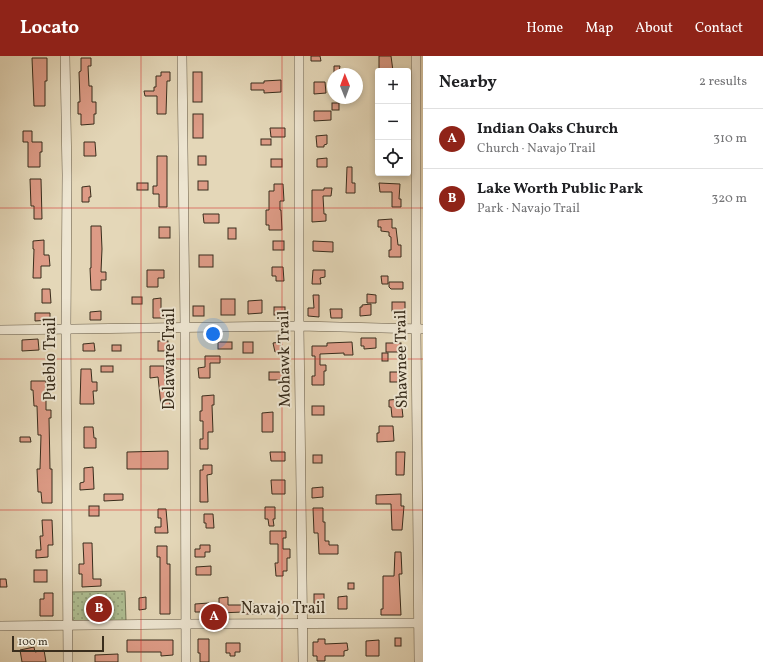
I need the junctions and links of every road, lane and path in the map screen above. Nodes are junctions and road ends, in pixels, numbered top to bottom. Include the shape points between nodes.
1 (65, 56) edge
2 (182, 56) edge
3 (299, 56) edge
4 (416, 56) edge
5 (300, 326) junction
6 (185, 327) junction
7 (419, 329) edge
8 (0, 330) edge
9 (66, 330) junction
10 (421, 623) edge
11 (186, 624) junction
12 (303, 624) junction
13 (68, 625) junction
14 (0, 626) edge
15 (419, 661) edge
16 (68, 662) edge
17 (186, 662) edge
18 (303, 662) edge

1 - 9 street, Pueblo Trail
2 - 6 street, Delaware Trail
3 - 5 street, Mohawk Trail
4 - 7 street, Shawnee Trail
5 - 6 street
5 - 7 street
5 - 12 street, Mohawk Trail
6 - 9 street
6 - 11 street, Delaware Trail
7 - 10 street, Shawnee Trail
8 - 9 street
9 - 13 street, Pueblo Trail
10 - 12 street, Navajo Trail
10 - 15 street, Shawnee Trail
11 - 12 street, Navajo Trail
11 - 13 street, Navajo Trail
11 - 17 street, Delaware Trail
12 - 18 street, Mohawk Trail
13 - 14 street, Navajo Trail
13 - 16 street, Pueblo Trail

